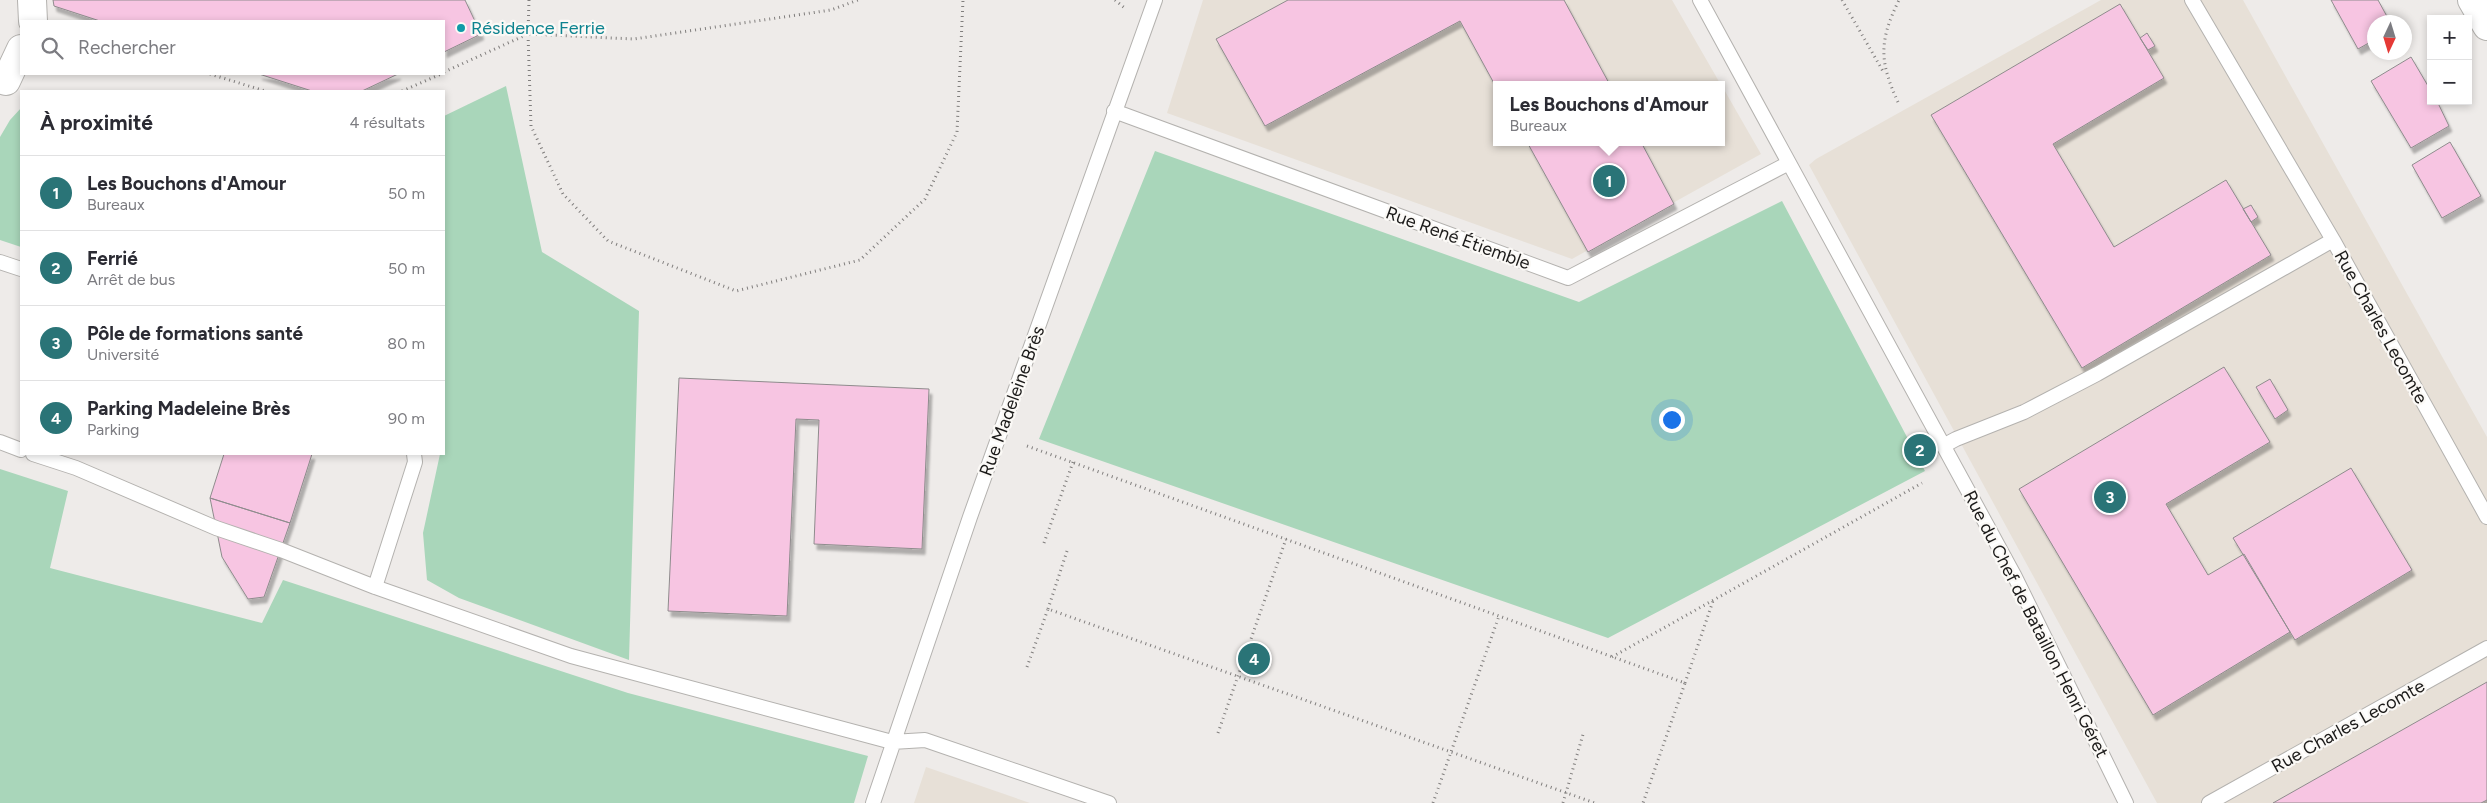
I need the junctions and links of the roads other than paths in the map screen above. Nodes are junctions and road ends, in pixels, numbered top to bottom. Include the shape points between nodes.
1 (32, 0) edge
2 (1155, 0) edge
3 (1700, 0) edge
4 (2192, 0) edge
5 (2472, 0) edge
6 (33, 20) edge
7 (2487, 26) edge
8 (20, 51) edge
9 (2, 84) edge
10 (1114, 111) junction
11 (1789, 163) junction
12 (2333, 240) junction
13 (0, 262) edge
14 (20, 270) edge
15 (0, 442) edge
16 (1943, 446) junction
17 (20, 450) edge
18 (36, 455) edge
19 (414, 455) edge
20 (2487, 518) edge
21 (375, 587) junction
22 (2487, 648) edge
23 (892, 742) junction
24 (873, 803) edge
25 (1109, 803) edge
26 (2126, 803) edge
27 (2210, 803) edge

1 - 6 street
2 - 10 lane, Rue Madeleine Brès
3 - 11 lane, Rue du Chef de Bataillon Henri Géret
4 - 12 lane, Rue Charles Lecomte
5 - 7 street
8 - 9 street
10 - 11 lane, Rue René Étiemble via 1568,278
10 - 23 lane, Rue Madeleine Brès
11 - 16 lane, Rue du Chef de Bataillon Henri Géret
12 - 16 lane via 2097,374 2024,412
12 - 20 lane, Rue Charles Lecomte
13 - 14 lane
15 - 17 lane
16 - 26 lane, Rue du Chef de Bataillon Henri Géret via 2014,575
18 - 21 lane via 76,468 216,528
19 - 21 lane via 415,462
21 - 23 lane via 571,656
22 - 27 lane, Rue Charles Lecomte
23 - 24 lane, Rue Madeleine Brès
23 - 25 lane via 925,740

